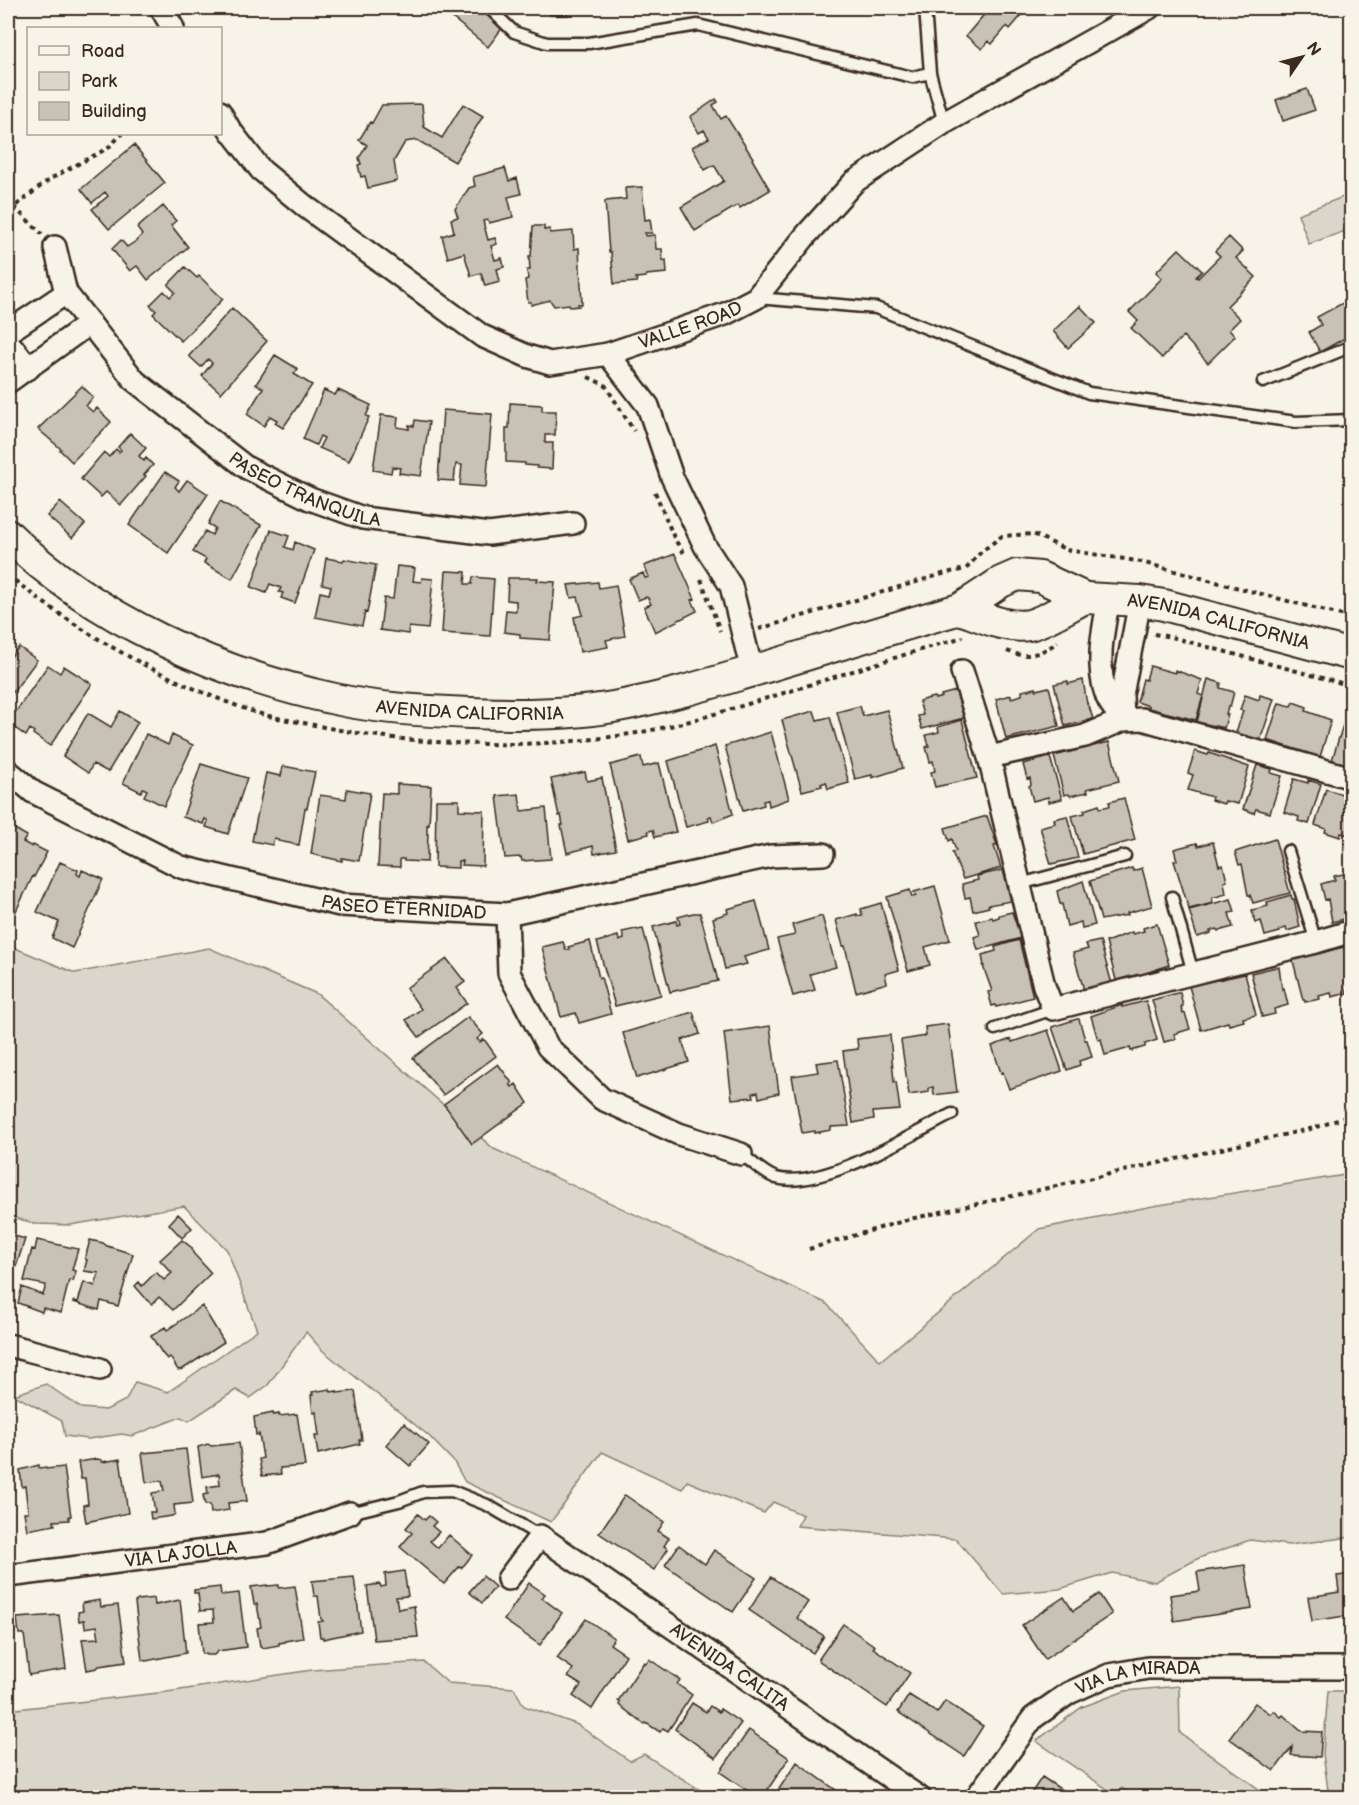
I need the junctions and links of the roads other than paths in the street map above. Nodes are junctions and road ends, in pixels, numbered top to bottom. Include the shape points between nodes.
1 (161, 8) edge
2 (489, 8) edge
3 (924, 8) edge
4 (1149, 8) edge
5 (172, 27) edge
6 (930, 74) junction
7 (222, 116) edge
8 (944, 123) junction
9 (55, 247) road end
10 (66, 293) junction
11 (756, 298) junction
12 (90, 323) junction
13 (8, 332) edge
14 (8, 342) edge
15 (1352, 346) edge
16 (608, 354) junction
17 (29, 368) junction
18 (8, 382) edge
19 (1263, 382) dead end
20 (1352, 420) edge
21 (573, 523) dead end
22 (8, 535) edge
23 (1097, 598) junction
24 (1140, 601) junction
25 (960, 609) junction
26 (1352, 655) edge
27 (752, 671) junction
28 (962, 671) dead end
29 (1123, 720) junction
30 (989, 757) junction
31 (8, 771) edge
32 (1352, 778) edge
33 (1288, 851) dead end
34 (823, 854) dead end
35 (1125, 856) dead end
36 (1020, 884) junction
37 (1172, 897) dead end
38 (507, 914) junction
39 (1352, 931) edge
40 (1316, 942) junction
41 (1193, 973) junction
42 (1053, 1009) junction
43 (995, 1029) dead end
44 (952, 1114) dead end
45 (741, 1154) joint
46 (8, 1345) edge
47 (100, 1369) dead end
48 (350, 1513) joint
49 (540, 1536) junction
50 (8, 1576) edge
51 (508, 1579) dead end
52 (1352, 1668) edge
53 (920, 1797) edge
54 (976, 1797) edge

1 - 5 street
2 - 6 lane via 514,32 547,43 589,43 699,25 912,76
3 - 6 lane
4 - 8 street, VALLE ROAD
6 - 8 lane
7 - 16 street, VALLE ROAD via 261,170 475,331 504,347 550,363
8 - 11 street, VALLE ROAD via 854,182
9 - 10 street, PASEO TRANQUILA
10 - 12 street, PASEO TRANQUILA
10 - 13 street
11 - 16 street, VALLE ROAD via 725,314
11 - 20 lane via 876,308 1089,393 1296,422
12 - 17 street
12 - 21 street, PASEO TRANQUILA via 135,381 159,401 247,468 310,499 363,518 489,534
14 - 17 street
15 - 19 lane
16 - 27 street via 648,406 672,477 705,546 731,586
17 - 18 street
22 - 27 street, AVENIDA CALIFORNIA via 31,558 85,597 163,641 255,679 336,700 409,710 552,713 610,708 668,696
23 - 24 street, AVENIDA CALIFORNIA
23 - 25 street via 1021,626
23 - 25 street, AVENIDA CALIFORNIA via 1040,577 1017,575
23 - 29 street via 1102,676 1107,697
24 - 26 street, AVENIDA CALIFORNIA
24 - 29 street via 1122,695
25 - 27 street, AVENIDA CALIFORNIA
28 - 30 street
29 - 30 street via 1085,736
29 - 32 street via 1143,719
30 - 36 street
31 - 38 street, PASEO ETERNIDAD via 33,792 181,867 340,904
33 - 40 lane
34 - 38 street, PASEO ETERNIDAD via 771,856
35 - 36 lane
36 - 42 street
37 - 41 lane
38 - 45 street via 509,973 548,1047 602,1099 679,1134
39 - 40 street
40 - 41 street
41 - 42 street
42 - 43 lane
44 - 45 lane via 838,1171 796,1181 773,1177
46 - 47 street
48 - 49 lane via 423,1492 452,1491 487,1504
48 - 50 street, VIA LA JOLLA via 267,1543
49 - 51 street
49 - 53 street, AVENIDA CALITA
52 - 54 street, VIA LA MIRADA via 1148,1668 1109,1675 1069,1693 1033,1718

